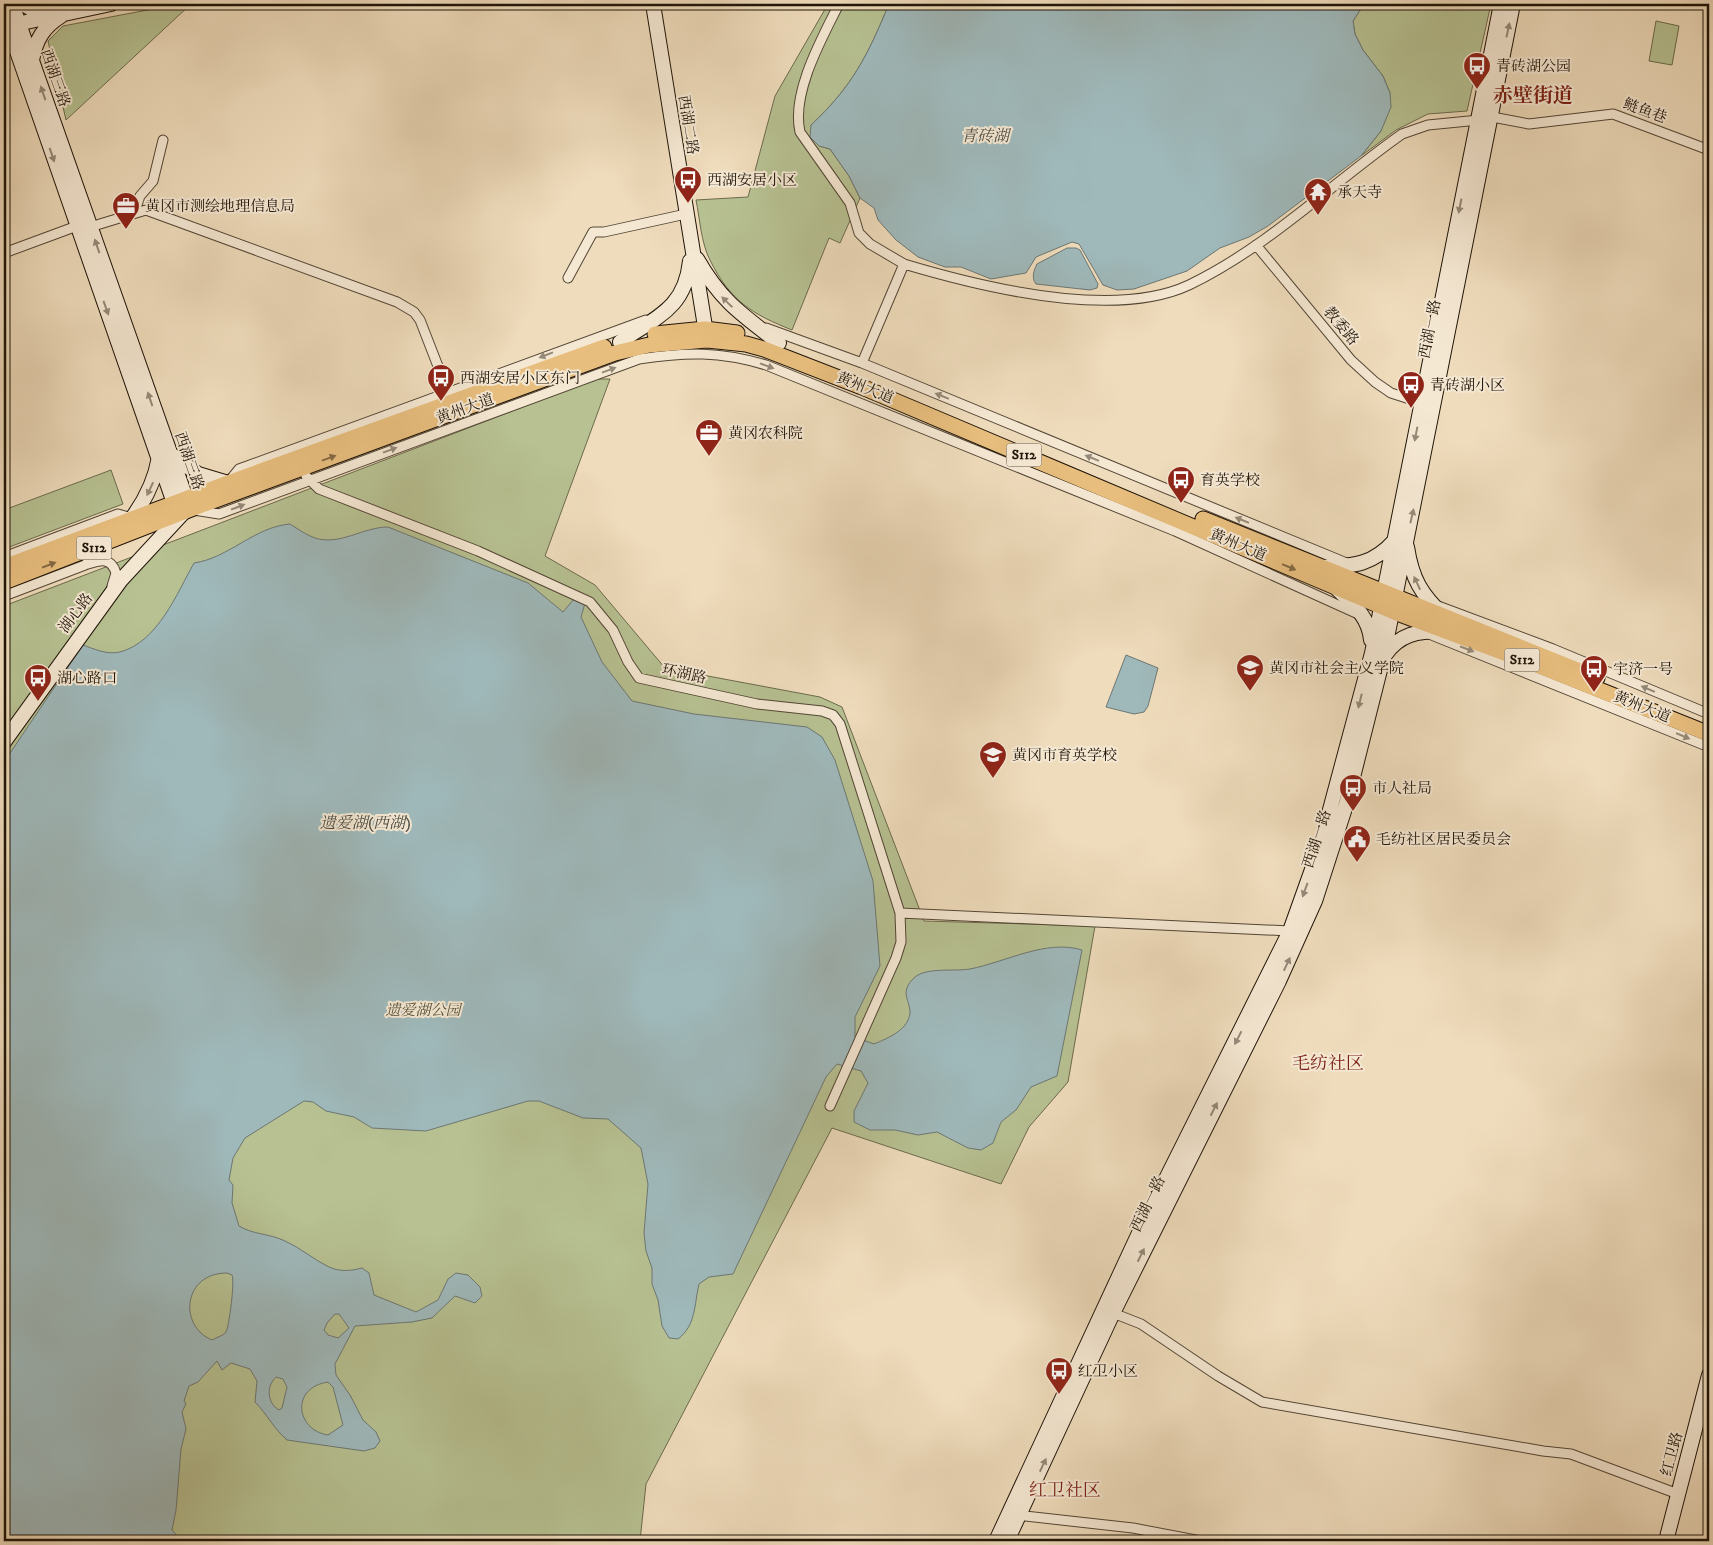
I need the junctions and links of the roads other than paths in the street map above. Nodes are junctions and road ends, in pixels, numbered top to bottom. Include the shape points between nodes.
1 (12, 4) edge
2 (23, 4) edge
3 (111, 4) edge
4 (653, 4) edge
5 (839, 4) edge
6 (1500, 4) edge
7 (1513, 4) edge
8 (66, 13) junction
9 (9, 23) edge
10 (4, 45) edge
11 (26, 62) junction
12 (1483, 117) junction
13 (163, 140) dead end
14 (1709, 150) edge
15 (135, 211) junction
16 (686, 214) junction
17 (83, 227) junction
18 (1256, 245) junction
19 (692, 248) junction
20 (4, 253) edge
21 (904, 264) junction
22 (568, 278) dead end
23 (658, 316) junction
24 (754, 324) junction
25 (706, 334) junction
26 (620, 342) junction
27 (779, 343) junction
28 (862, 363) junction
29 (448, 392) junction
30 (1422, 403) junction
31 (164, 454) junction
32 (302, 469) junction
33 (228, 483) junction
34 (184, 505) junction
35 (132, 518) junction
36 (1401, 539) junction
37 (108, 542) junction
38 (4, 557) edge
39 (85, 565) junction
40 (1352, 565) junction
41 (4, 567) edge
42 (1321, 567) junction
43 (4, 582) edge
44 (1335, 587) junction
45 (4, 596) edge
46 (1388, 602) junction
47 (1431, 604) junction
48 (102, 605) junction
49 (1363, 616) junction
50 (1445, 625) junction
51 (1422, 631) junction
52 (1377, 656) junction
53 (1709, 714) edge
54 (1709, 724) edge
55 (1709, 734) edge
56 (4, 742) edge
57 (1709, 747) edge
58 (900, 913) junction
59 (1290, 931) junction
60 (830, 1106) dead end
61 (1113, 1313) junction
62 (1709, 1381) edge
63 (1678, 1494) junction
64 (1014, 1514) junction
65 (996, 1541) edge
66 (1008, 1541) edge
67 (1201, 1541) edge
68 (1666, 1541) edge

1 - 9 main road, 西湖三路
2 - 8 main road via 47,14
3 - 8 main road
4 - 16 main road, 西湖二路
5 - 21 street, 鲢鱼巷 via 823,36 799,102 800,132 850,203 859,233 870,244
6 - 12 main road, 西湖一路
12 -> 7 main road, 西湖一路
8 - 9 main road
8 - 11 main road via 43,31
9 - 11 main road, 西湖三路
10 - 11 main road
11 - 17 main road, 西湖三路
12 - 14 street, 鲢鱼巷 via 1529,124 1613,114
12 - 18 street, 鲢鱼巷 via 1428,125 1402,134
12 -> 30 main road, 西湖一路
36 -> 12 main road, 西湖一路
13 - 15 street via 153,181 140,196
15 - 17 street
15 - 29 street via 146,210 397,302 414,312 420,320
16 - 19 main road, 西湖二路
16 - 22 street via 593,232
17 - 20 street
17 - 31 main road, 西湖三路
18 - 21 street, 鲢鱼巷 via 1188,285 1145,297 1104,302 980,284
18 - 30 street, 教委路 via 1351,360 1392,393
19 - 23 main road via 683,292
24 -> 19 main road via 714,288
19 - 25 main road, 西湖二路
21 - 28 street
23 - 26 main road
23 -> 29 street
24 - 27 main road
24 - 28 street
25 - 26 main road, 黄州大道 / S112 via 654,334
25 - 27 main road, 黄州大道 / S112 via 747,334
32 -> 25 main road, 黄州大道 / S112 via 615,353
25 -> 44 main road, 黄州大道 / S112 via 789,358
26 - 32 main road, 黄州大道 / S112
27 - 42 main road, 黄州大道 / S112
40 -> 28 street
29 - 33 street via 240,469
30 -> 36 main road, 西湖一路
31 - 33 main road via 198,474
31 - 34 main road, 西湖三路
31 -> 35 main road via 149,492
32 - 33 main road, 黄州大道 / S112
34 -> 32 main road, 黄州大道 / S112
32 -> 49 street via 639,359 720,354 766,365 1175,531
32 - 58 street, 环湖路 via 319,489 478,551 590,602 613,630 639,678 757,704 833,715 840,724
33 - 34 main road, 黄州大道 / S112
34 - 35 main road, 黄州大道 / S112
34 - 37 main road, 黄州大道 / S112
34 - 48 main road, 湖心路
35 - 38 street via 118,514
35 - 41 main road, 黄州大道 / S112
36 - 40 main road via 1374,559
36 - 46 main road, 西湖一路
47 -> 36 main road via 1415,581
37 - 39 street
43 -> 37 main road, 黄州大道 / S112
39 - 45 street
39 - 48 street via 103,560 112,563 116,570 116,578
40 - 42 main road
42 - 46 main road, 黄州大道 / S112
44 - 46 main road, 黄州大道 / S112
44 - 49 main road
46 - 50 main road, 黄州大道 / S112
46 - 52 main road, 西湖一路
47 - 50 main road
53 -> 47 street via 1553,649
48 - 56 main road, 湖心路
49 - 52 main road
50 - 51 main road
50 - 54 main road, 黄州大道 / S112
50 - 55 main road, 黄州大道 / S112
51 - 52 main road via 1398,640
51 -> 57 street
52 -> 59 main road, 西湖一路 via 1323,838
61 -> 52 main road, 西湖一路 via 1299,940 1346,805
58 - 59 street
58 - 60 street, 环湖路 via 901,942 896,958
59 -> 64 main road, 西湖一路 via 1140,1233
61 - 63 street via 1141,1324 1262,1402 1571,1454
64 -> 61 main road, 西湖一路
62 - 63 main road, 红卫路
63 - 68 main road, 红卫路
64 - 65 main road, 西湖一路
64 - 66 main road, 西湖一路
64 - 67 street via 1133,1528

